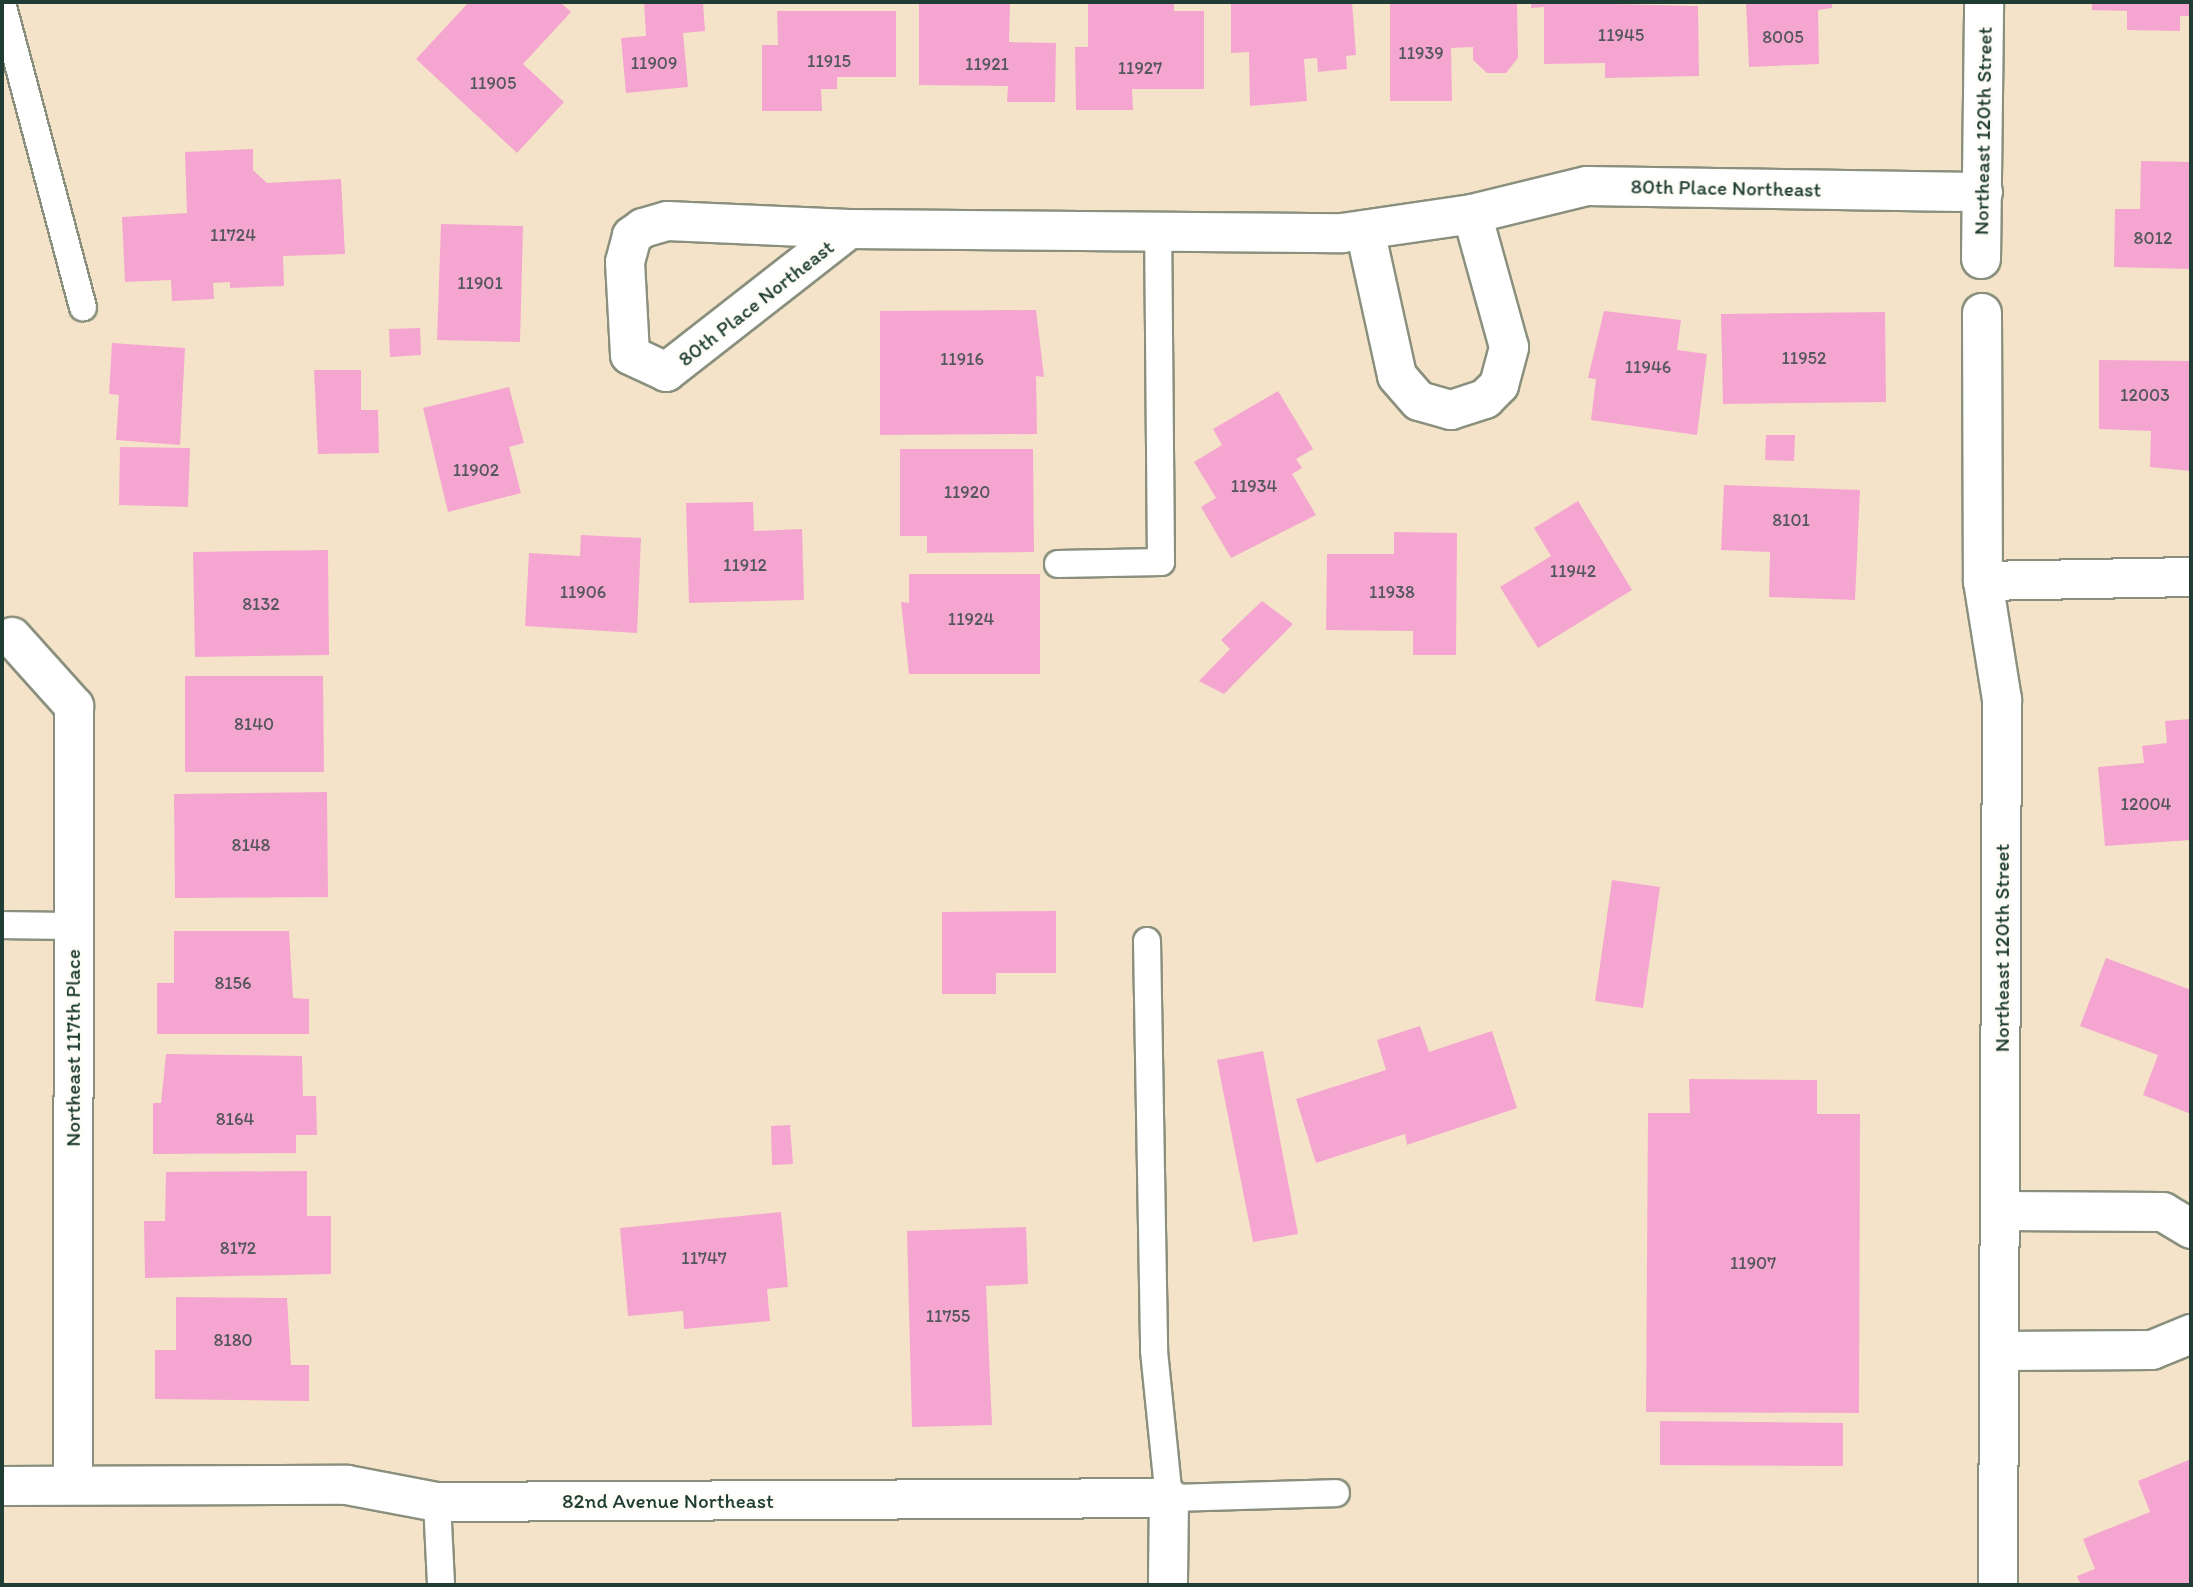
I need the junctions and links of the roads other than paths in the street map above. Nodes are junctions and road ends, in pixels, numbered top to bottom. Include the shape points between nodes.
1 (1984, 2) edge
2 (2, 4) edge
3 (1983, 192) junction
4 (1472, 214) junction
5 (849, 229) junction
6 (1365, 230) junction
7 (1158, 231) junction
8 (1982, 260) dead end
9 (83, 307) dead end
10 (1982, 313) dead end
11 (1058, 564) dead end
12 (2191, 577) edge
13 (1983, 582) junction
14 (12, 637) dead end
15 (2, 925) edge
16 (73, 926) junction
17 (1147, 941) dead end
18 (2002, 1211) junction
19 (2191, 1229) edge
20 (2191, 1334) edge
21 (2001, 1351) junction
22 (73, 1484) junction
23 (2, 1486) edge
24 (1336, 1493) dead end
25 (1169, 1498) junction
26 (437, 1502) junction
27 (441, 1585) edge
28 (1168, 1585) edge
29 (1998, 1585) edge

1 - 3 street, Northeast 120th Street
2 - 9 lane
3 - 4 street, 80th Place Northeast via 1587,186
3 - 8 street, Northeast 120th Street
4 - 6 street, 80th Place Northeast
4 - 6 street via 1508,357 1499,385 1485,399 1451,411 1419,401 1398,376
5 - 5 street, 80th Place Northeast via 667,221 643,228 632,236 625,262 630,355 666,372
5 - 7 street, 80th Place Northeast
6 - 7 street, 80th Place Northeast
7 - 11 lane via 1161,562
10 - 13 street, Northeast 120th Street
12 - 13 street
13 - 18 street, Northeast 120th Street via 2002,699
14 - 16 street, Northeast 117th Place via 74,706
15 - 16 lane
16 - 22 street, Northeast 117th Place
17 - 25 lane via 1154,1351
18 - 19 street via 2163,1212
18 - 21 street, Northeast 120th Street
20 - 21 street via 2152,1350
21 - 29 street, Northeast 120th Street
22 - 23 street, 82nd Avenue Northeast
22 - 26 street, 82nd Avenue Northeast via 347,1485
24 - 25 lane, 82nd Avenue Northeast
25 - 26 street, 82nd Avenue Northeast
25 - 28 street
26 - 27 lane

